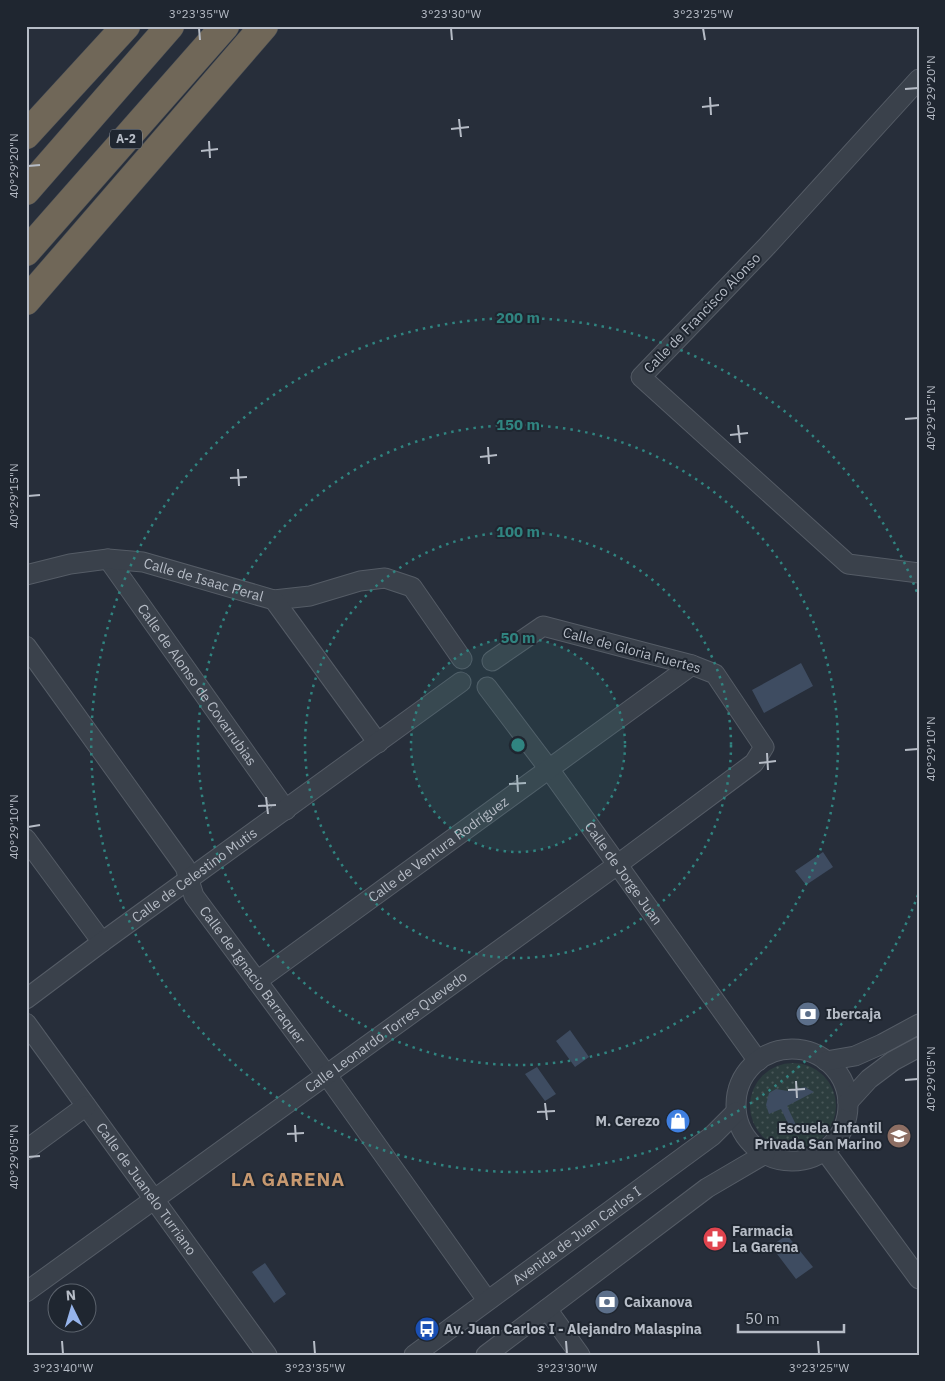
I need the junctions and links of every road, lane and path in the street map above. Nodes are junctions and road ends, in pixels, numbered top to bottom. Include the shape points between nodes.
1 (126, 26) edge
2 (170, 26) edge
3 (225, 26) edge
4 (264, 26) edge
5 (919, 79) edge
6 (26, 135) edge
7 (26, 191) edge
8 (26, 252) edge
9 (26, 301) edge
10 (108, 559) junction
11 (919, 573) edge
12 (26, 575) edge
13 (274, 600) junction
14 (26, 646) edge
15 (462, 659) junction
16 (492, 660) junction
17 (692, 665) junction
18 (461, 682) junction
19 (487, 687) junction
20 (378, 743) junction
21 (549, 769) junction
22 (286, 810) junction
23 (26, 839) edge
24 (617, 865) junction
25 (190, 880) junction
26 (102, 942) junction
27 (257, 981) junction
28 (26, 999) edge
29 (26, 1023) edge
30 (919, 1024) edge
31 (919, 1047) edge
32 (758, 1061) junction
33 (826, 1061) junction
34 (326, 1074) junction
35 (848, 1102) junction
36 (86, 1106) junction
37 (736, 1112) junction
38 (26, 1150) edge
39 (825, 1150) junction
40 (764, 1154) junction
41 (155, 1199) junction
42 (919, 1279) edge
43 (26, 1292) edge
44 (487, 1300) junction
45 (547, 1309) junction
46 (267, 1355) edge
47 (414, 1355) edge
48 (486, 1355) edge
49 (580, 1355) edge

1 - 6 highway
2 - 7 highway
3 - 8 highway, A-2
4 - 9 highway
5 - 11 street, Calle de Francisco Alonso via 768,245 641,376 848,564
10 - 12 street, Calle de Isaac Peral
10 - 13 street, Calle de Isaac Peral via 143,562
10 - 22 street, Calle de Alonso de Covarrubias
13 - 15 street, Calle de Isaac Peral via 310,596 360,581 385,578 412,587
13 - 20 street
14 - 25 street, Calle de Ignacio Barraquer via 184,867
15 - 16 street via 474,653 484,654
15 - 18 street via 458,671
16 - 17 street, Calle de Gloria Fuertes via 543,626
16 - 19 street via 495,668 493,681
17 - 21 street, Calle de Ventura Rodríguez
17 - 24 street, Calle de Gloria Fuertes via 715,674 764,747 754,763
18 - 19 street via 470,689
18 - 20 street, Calle de Celestino Mutis
19 - 21 street, Calle de Jorge Juan
20 - 22 street, Calle de Celestino Mutis
21 - 24 street, Calle de Jorge Juan
21 - 27 street, Calle de Ventura Rodríguez
22 - 25 street, Calle de Celestino Mutis
23 - 26 street
24 - 32 street, Calle de Jorge Juan
24 - 34 street, Calle Leonardo Torres Quevedo
25 - 26 street, Calle de Celestino Mutis
25 - 27 street, Calle de Ignacio Barraquer via 194,896
26 - 28 street, Calle de Celestino Mutis
27 - 34 street, Calle de Ignacio Barraquer
29 - 36 street, Calle de Juanelo Turriano
30 - 33 street via 855,1056
31 - 35 street via 868,1079
32 - 33 street via 774,1052 792,1049 810,1052
32 - 37 street via 745,1075 737,1092
33 - 35 street via 841,1079
34 - 41 street, Calle Leonardo Torres Quevedo
34 - 44 street, Calle de Ignacio Barraquer
35 - 39 street via 846,1120 838,1137
36 - 38 street
36 - 41 street, Calle de Juanelo Turriano
37 - 40 street via 750,1143
37 - 44 street, Avenida de Juan Carlos I via 712,1136
39 - 40 street via 811,1158 795,1161 779,1160
39 - 42 street
40 - 45 street via 707,1188
41 - 43 street, Calle Leonardo Torres Quevedo
41 - 46 street, Calle de Juanelo Turriano
44 - 47 street, Avenida de Juan Carlos I
45 - 48 street
45 - 49 street

